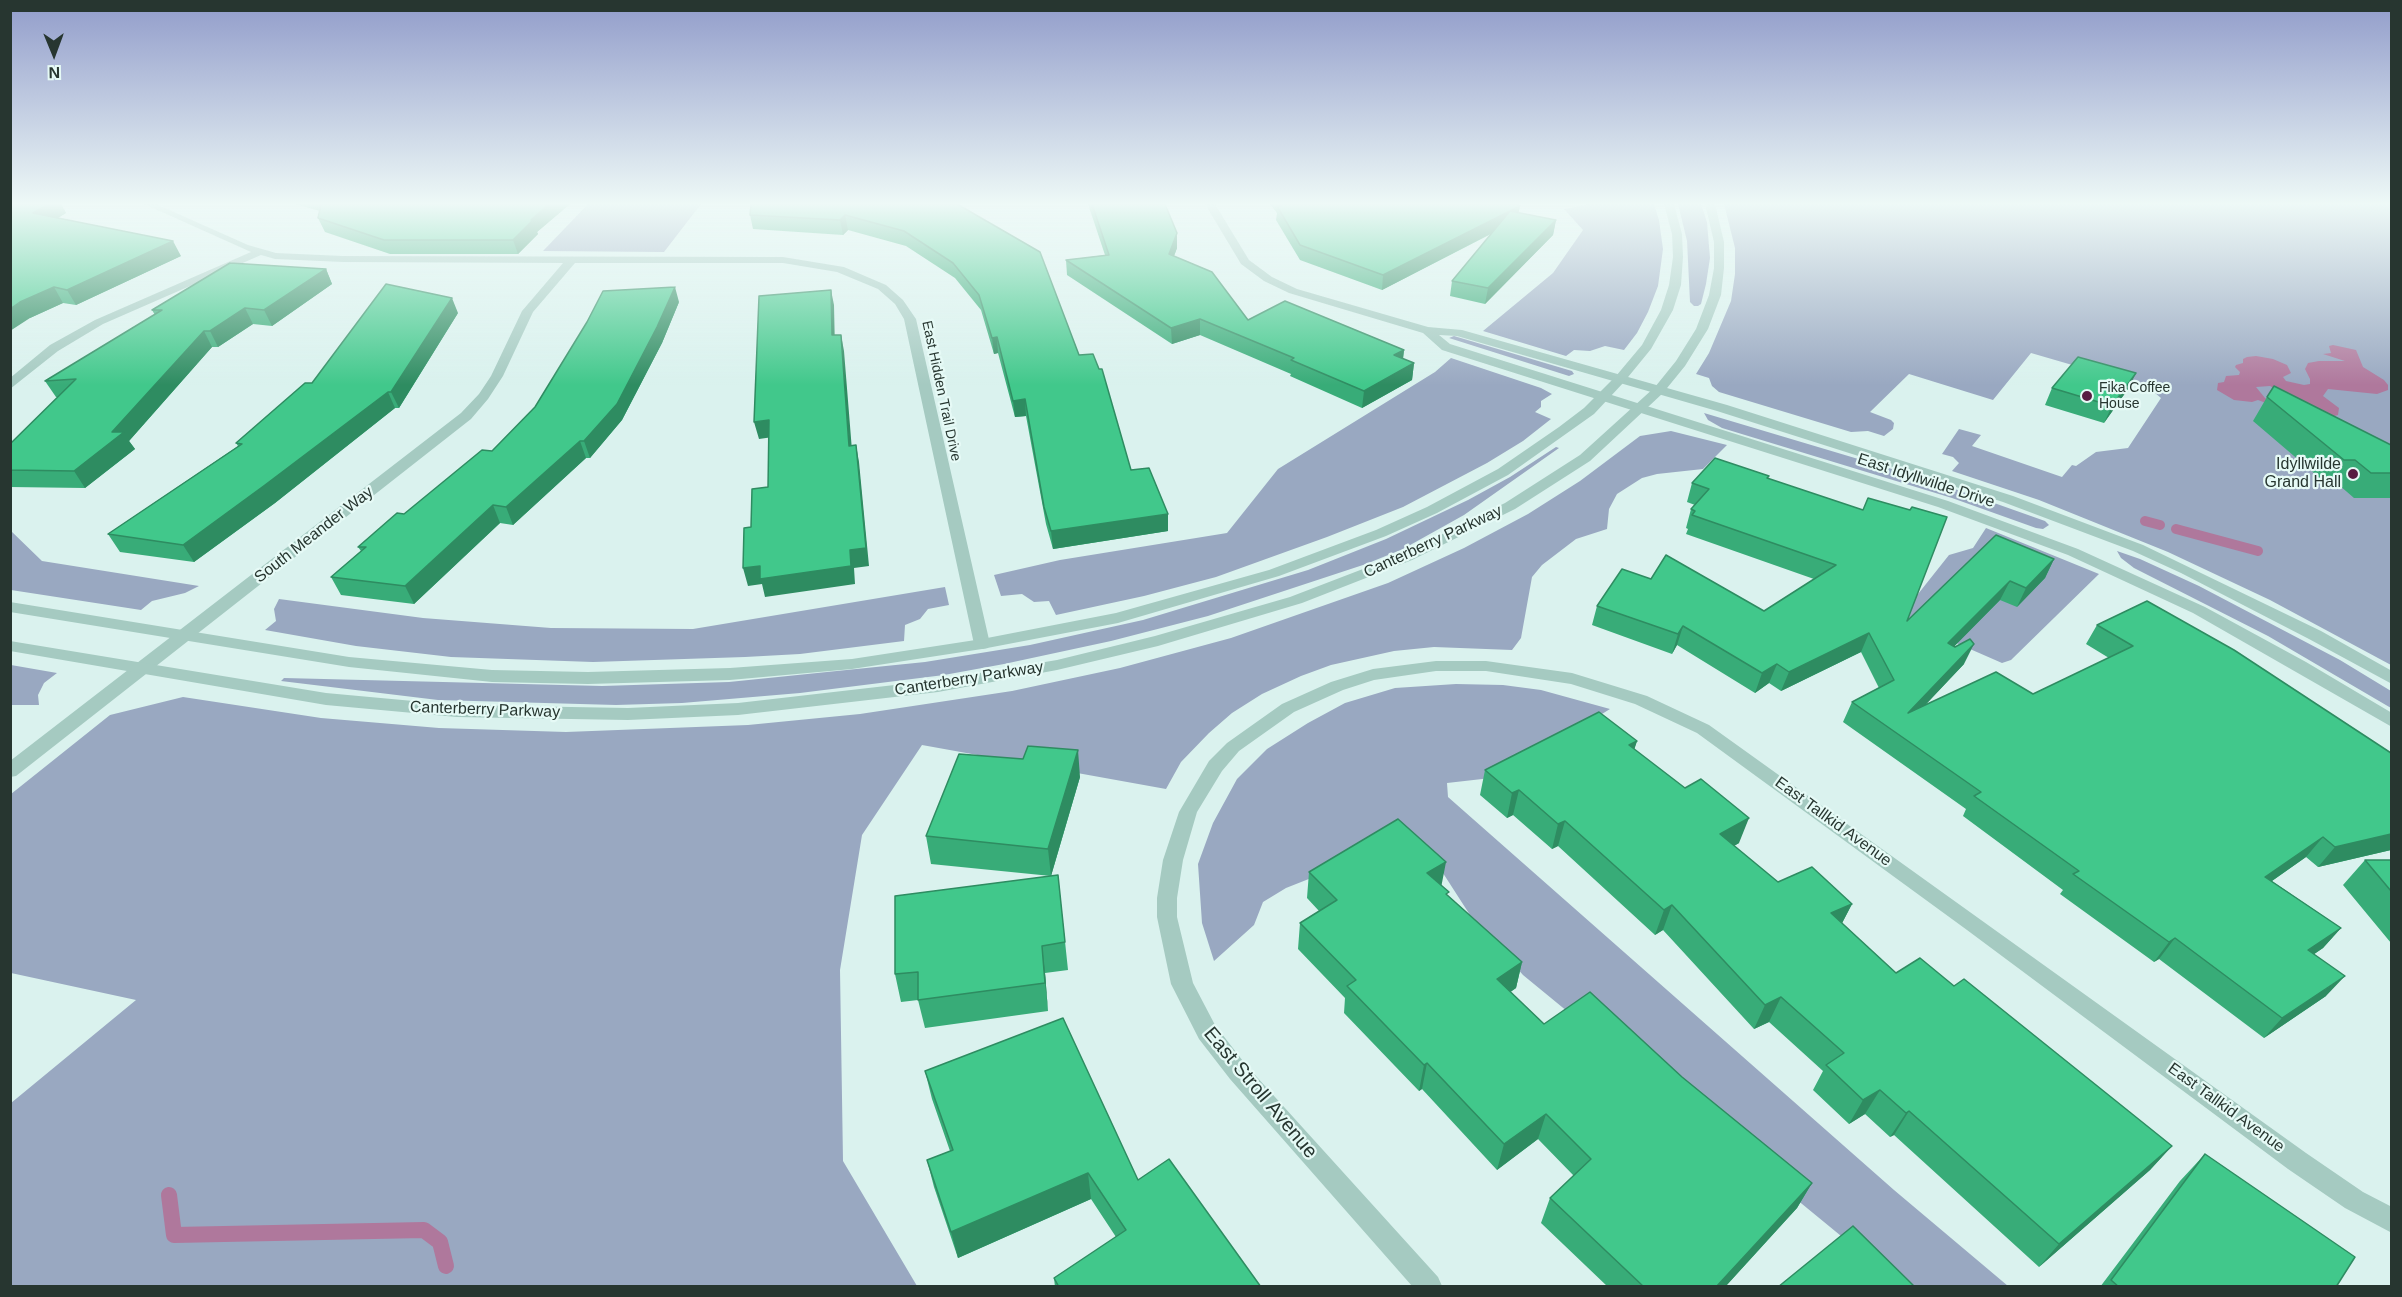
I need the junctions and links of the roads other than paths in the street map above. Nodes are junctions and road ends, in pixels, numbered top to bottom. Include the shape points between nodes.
1 (231, 265) edge
2 (567, 265) edge
3 (815, 265) edge
4 (1248, 265) edge
5 (1676, 265) edge
6 (1719, 265) edge
7 (1427, 331) junction
8 (1620, 379) junction
9 (10, 386) edge
10 (1659, 390) junction
11 (1603, 397) junction
12 (1641, 409) junction
13 (10, 607) edge
14 (183, 635) junction
15 (982, 644) junction
16 (10, 646) edge
17 (140, 669) junction
18 (2391, 679) edge
19 (2391, 722) edge
20 (1215, 766) joint
21 (10, 771) edge
22 (2391, 1221) edge
23 (1429, 1287) edge

1 - 9 street via 99,322 54,348
2 - 14 street, South Meander Way via 528,311 497,376 466,416
3 - 15 street, East Hidden Trail Drive via 840,269 872,282 890,293 910,319
4 - 7 street, East Idyllwilde Drive via 1268,279 1310,297
5 - 8 street, Canterberry Parkway via 1675,285 1667,310 1653,336
6 - 10 street, Canterberry Parkway via 1715,295 1702,329
7 - 8 street, East Idyllwilde Drive via 1458,332
7 - 11 street, East Idyllwilde Drive via 1446,347
8 - 10 street, East Idyllwilde Drive
8 - 11 street, Canterberry Parkway
10 - 12 street, Canterberry Parkway
10 - 18 street, East Idyllwilde Drive via 1960,482 2106,536 2258,605
11 - 12 street, East Idyllwilde Drive
11 - 15 street, Canterberry Parkway via 1503,472 1432,510 1342,549 1172,604
12 - 17 street, Canterberry Parkway via 1585,458 1534,491 1396,562 1307,596 1200,629 1027,670 887,693 738,709 537,714 326,699
12 - 19 street, East Idyllwilde Drive via 1953,508 2102,564 2273,650
13 - 14 street, Canterberry Parkway
14 - 15 street, Canterberry Parkway via 409,669 588,678 812,668
14 - 17 street, South Meander Way
16 - 17 street, Canterberry Parkway
17 - 21 street, South Meander Way
20 - 22 street, East Tallkid Avenue via 1252,732 1288,708 1352,680 1408,668 1464,665 1536,672 1593,684 1641,700 1723,741 2297,1161
20 - 23 street, East Stroll Avenue via 1188,812 1168,879 1167,917 1182,984 1220,1051

